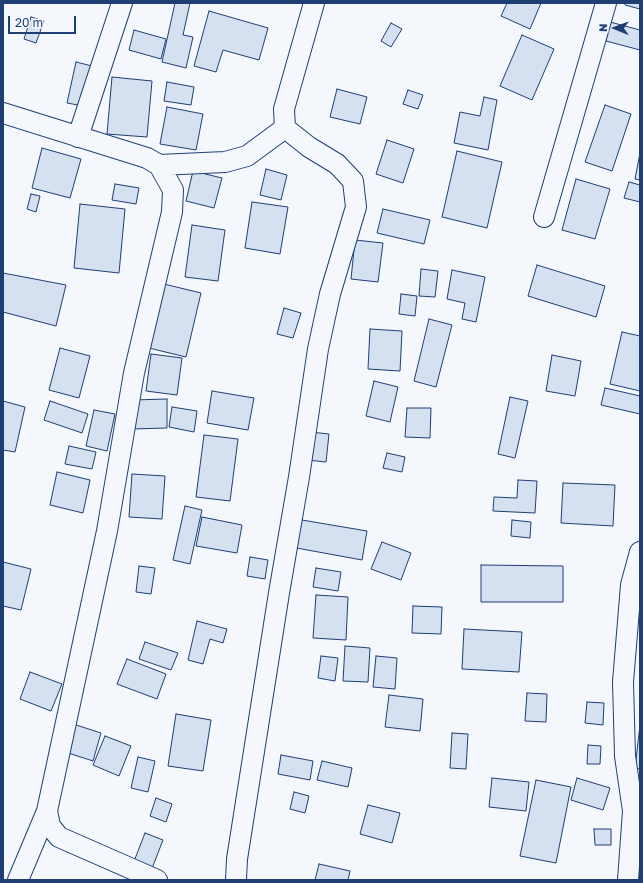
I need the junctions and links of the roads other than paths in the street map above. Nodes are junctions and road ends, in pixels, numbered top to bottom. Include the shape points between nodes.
1 (122, 3) edge
2 (314, 3) edge
3 (606, 3) edge
4 (3, 113) edge
5 (285, 128) junction
6 (78, 137) junction
7 (159, 165) junction
8 (544, 217) dead end
9 (640, 552) edge
10 (47, 811) junction
11 (18, 880) edge
12 (157, 880) edge
13 (236, 880) edge
14 (628, 880) edge

1 - 6 street
2 - 5 street via 284,109
3 - 8 street
4 - 6 street
5 - 7 street via 247,156 225,162
5 - 13 street via 337,164 353,181 356,207 330,294 318,349 237,859
6 - 7 street via 147,158
7 - 10 street via 173,190 172,212 134,373 107,531
9 - 14 street via 631,585 622,682 625,756 633,811
10 - 11 street
10 - 12 street via 50,826 59,838

